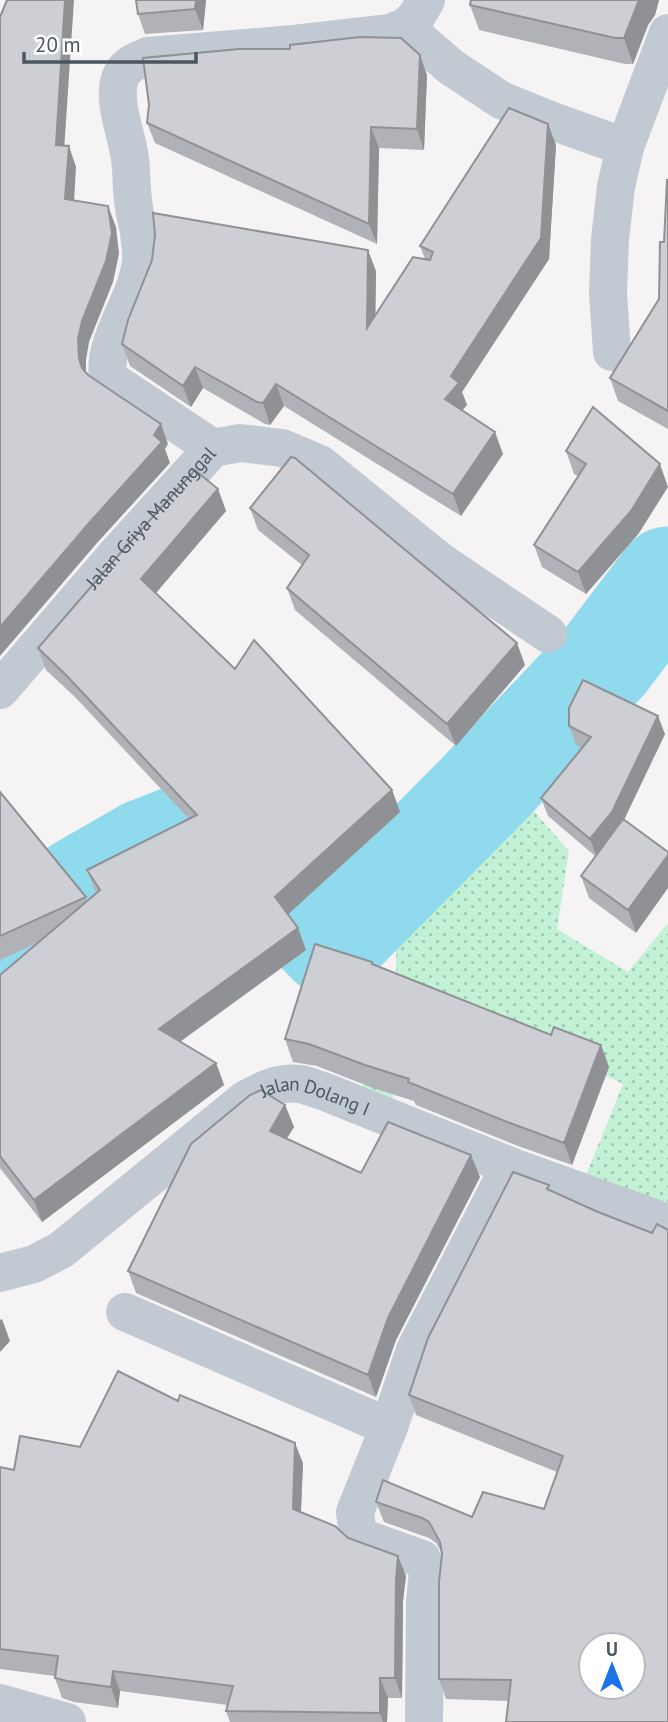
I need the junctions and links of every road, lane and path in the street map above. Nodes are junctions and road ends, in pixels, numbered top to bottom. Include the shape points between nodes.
1 (416, 13) edge
2 (668, 33) edge
3 (625, 147) junction
4 (612, 352) dead end
5 (213, 448) junction
6 (548, 634) dead end
7 (0, 690) edge
8 (510, 1166) junction
9 (668, 1223) edge
10 (0, 1273) edge
11 (125, 1312) dead end
12 (389, 1427) junction
13 (0, 1703) edge
14 (67, 1722) edge
15 (424, 1722) edge

1 - 3 street via 451,67 501,100
1 - 5 street, Jalan Griya Manunggal via 390,33 148,55 122,73 119,109 130,158 141,260 109,353 108,378
2 - 3 street
3 - 4 street via 610,239
5 - 6 street via 240,443 282,448 320,464 441,562
5 - 7 street, Jalan Griya Manunggal
8 - 9 street, Jalan Dolang I
8 - 10 street, Jalan Dolang I via 328,1093 285,1084 246,1099 61,1250 34,1264
8 - 12 street via 415,1350
11 - 12 street
12 - 15 street via 355,1513 363,1538 422,1559 428,1572
13 - 14 street

